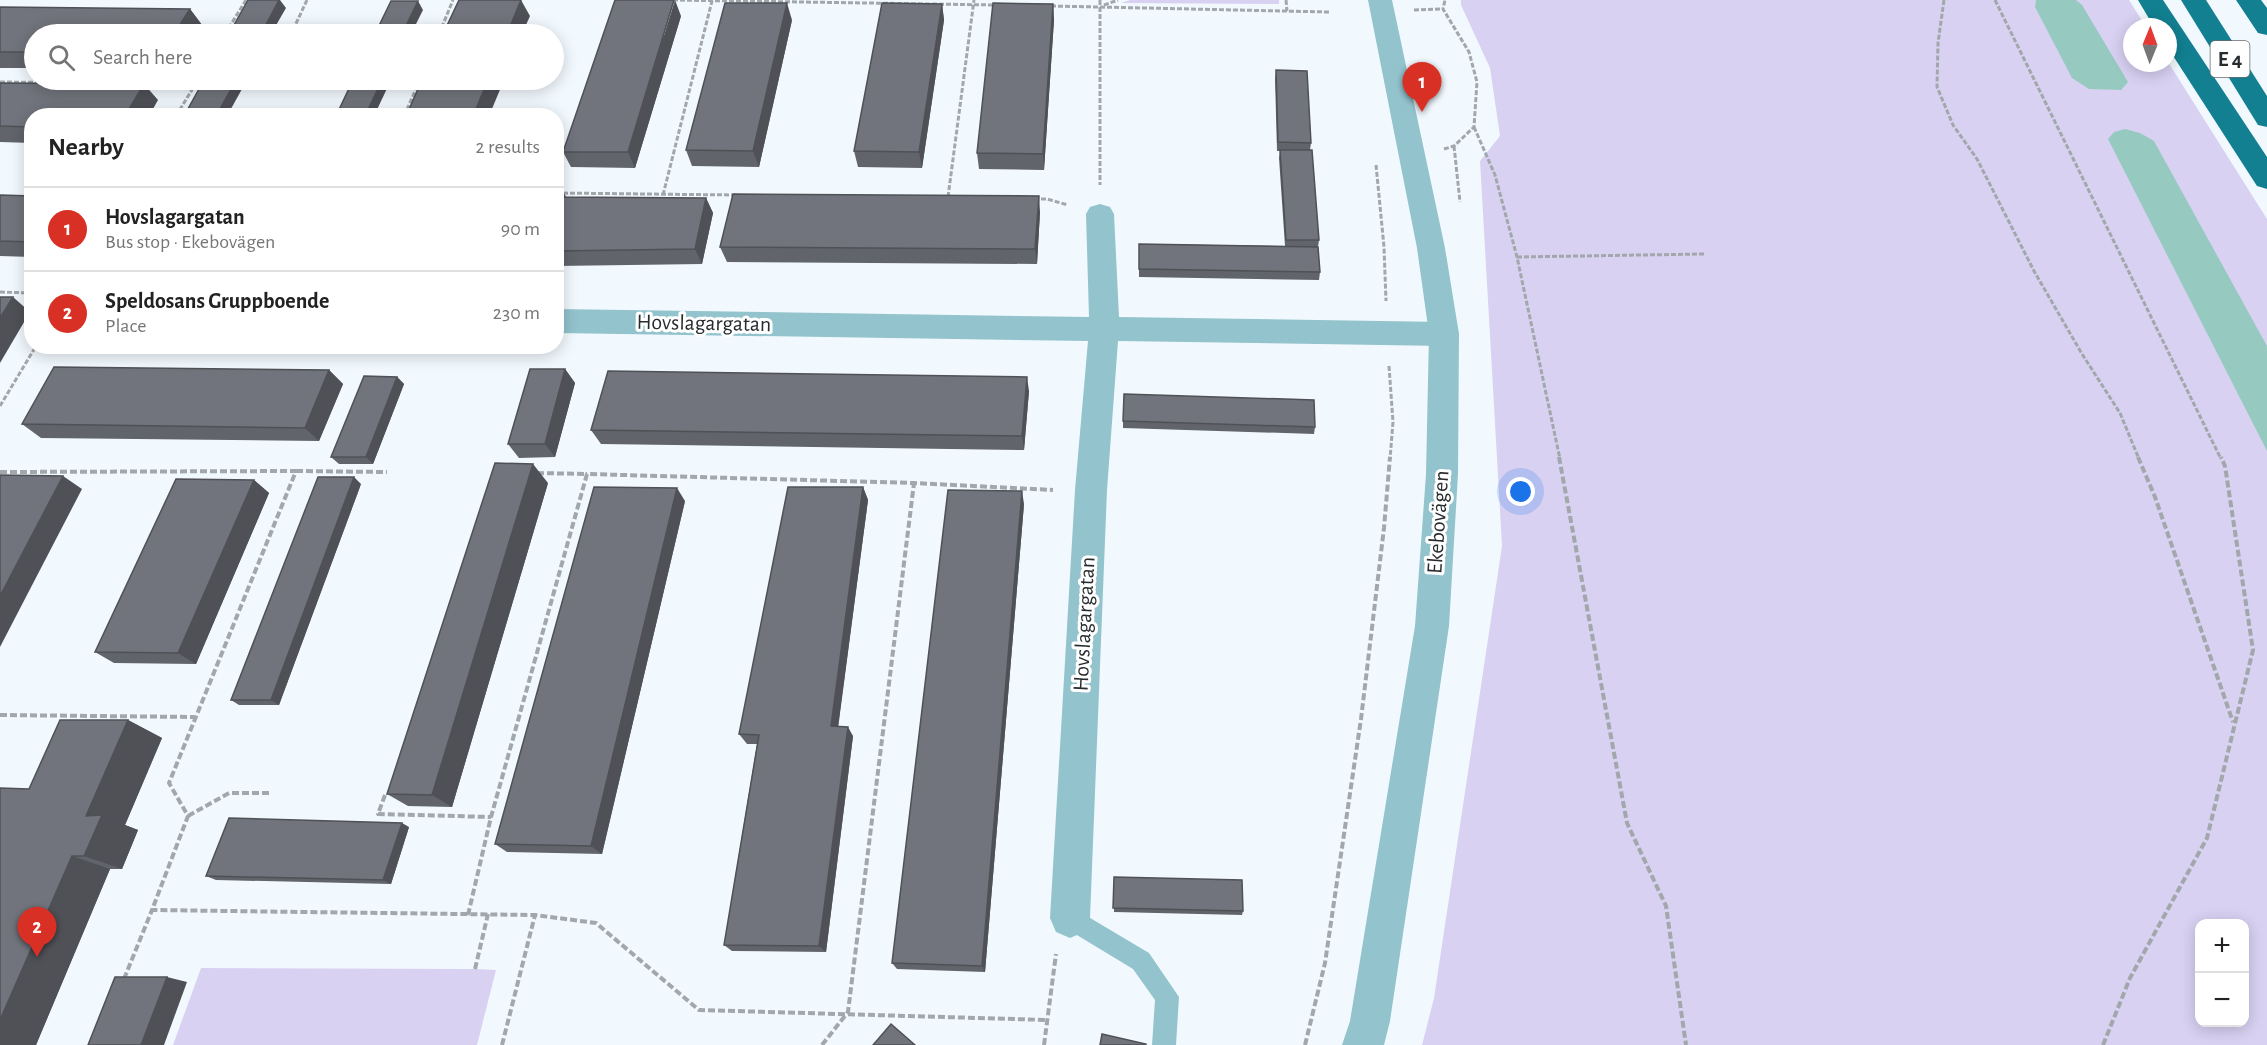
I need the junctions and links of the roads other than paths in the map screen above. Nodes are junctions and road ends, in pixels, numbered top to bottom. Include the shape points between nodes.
1 (2150, 0) edge
2 (2193, 0) edge
3 (2248, 0) edge
4 (1393, 5) edge
5 (2162, 18) edge
6 (2267, 27) edge
7 (2177, 41) edge
8 (2267, 118) edge
9 (2267, 179) edge
10 (1100, 214) road end
11 (564, 321) edge
12 (1104, 329) junction
13 (1444, 334) junction
14 (1070, 918) joint
15 (1164, 1045) edge
16 (1363, 1045) edge

1 - 5 highway
2 - 8 highway, E 4
3 - 6 highway, E 4
4 - 13 street, Ekebovägen via 1411,158 1431,248
7 - 9 highway
10 - 12 street, Hovslagargatan
11 - 12 street, Hovslagargatan
12 - 13 street, Hovslagargatan
12 - 14 street, Hovslagargatan via 1091,490
13 - 16 street, Ekebovägen via 1442,474 1432,626 1370,1021
14 - 15 lane via 1141,961 1167,997

